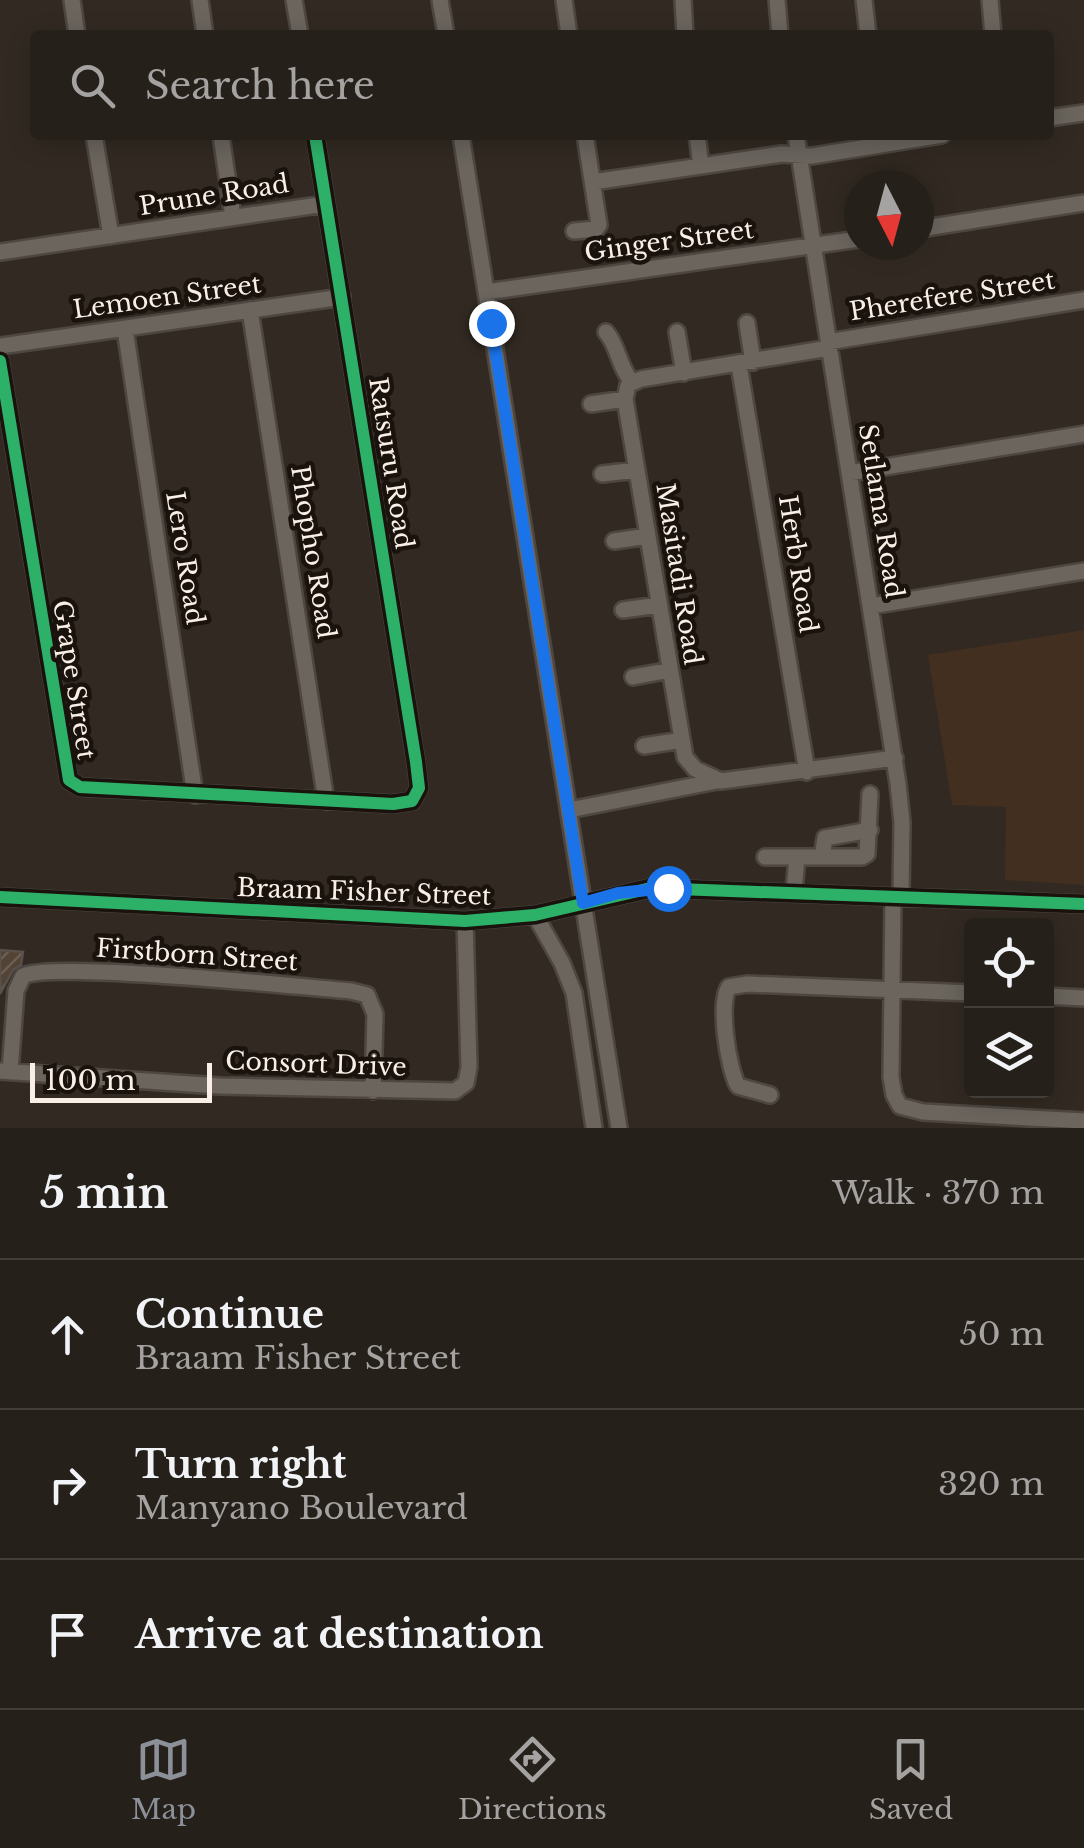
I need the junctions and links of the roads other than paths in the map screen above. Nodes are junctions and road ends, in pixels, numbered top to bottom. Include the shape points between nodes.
1 (72, 0) edge
2 (200, 0) edge
3 (294, 0) edge
4 (440, 0) edge
5 (564, 0) edge
6 (682, 0) edge
7 (777, 0) edge
8 (864, 0) edge
9 (990, 0) edge
10 (76, 30) edge
11 (204, 30) edge
12 (299, 30) edge
13 (445, 30) edge
14 (568, 30) edge
15 (685, 30) edge
16 (780, 30) edge
17 (867, 30) edge
18 (993, 30) edge
19 (1084, 114) edge
20 (1054, 117) edge
21 (95, 140) edge
22 (222, 140) edge
23 (316, 140) edge
24 (463, 140) edge
25 (586, 140) edge
26 (698, 140) edge
27 (797, 140) edge
28 (886, 140) edge
29 (799, 155) junction
30 (702, 166) junction
31 (593, 182) junction
32 (1084, 203) edge
33 (325, 204) junction
34 (233, 217) junction
35 (934, 227) edge
36 (574, 231) dead end
37 (110, 236) junction
38 (844, 241) edge
39 (814, 246) junction
40 (0, 252) edge
41 (486, 292) junction
42 (342, 297) junction
43 (1084, 300) edge
44 (250, 310) junction
45 (747, 323) dead end
46 (124, 329) junction
47 (606, 332) dead end
48 (677, 332) dead end
49 (829, 345) junction
50 (0, 346) edge
51 (0, 361) edge
52 (746, 364) junction
53 (684, 373) junction
54 (632, 382) junction
55 (625, 399) junction
56 (590, 404) dead end
57 (1084, 434) edge
58 (637, 470) junction
59 (849, 472) junction
60 (602, 474) dead end
61 (648, 536) junction
62 (614, 541) dead end
63 (1084, 571) edge
64 (659, 604) junction
65 (871, 606) junction
66 (622, 610) dead end
67 (670, 670) junction
68 (633, 677) dead end
69 (682, 740) junction
70 (644, 746) dead end
71 (894, 758) junction
72 (807, 772) junction
73 (721, 781) junction
74 (870, 794) dead end
75 (195, 795) junction
76 (415, 798) joint
77 (326, 801) junction
78 (569, 810) junction
79 (870, 830) junction
80 (766, 857) dead end
81 (797, 857) junction
82 (822, 857) junction
83 (794, 892) junction
84 (897, 896) junction
85 (0, 897) edge
86 (583, 903) junction
87 (1084, 904) edge
88 (535, 915) junction
89 (466, 921) junction
90 (891, 990) junction
91 (964, 993) edge
92 (1054, 996) edge
93 (1084, 998) edge
94 (5, 1071) edge
95 (372, 1091) junction
96 (770, 1095) dead end
97 (1084, 1120) edge
98 (594, 1128) edge
99 (619, 1128) edge

1 - 10 street
2 - 11 street
3 - 12 street
4 - 13 street
5 - 14 street
6 - 15 street
7 - 16 street
8 - 17 street
9 - 18 street
19 - 20 street
21 - 37 street, Prune Road
22 - 34 street
23 - 33 street, Ratsuru Road
24 - 41 street
25 - 31 street
26 - 30 street
27 - 29 street, Setlama Road
28 - 29 street
29 - 30 street
29 - 39 street, Setlama Road
30 - 31 street
31 - 36 street via 599,225
32 - 35 street
33 - 34 street, Prune Road
33 - 42 street, Ratsuru Road
34 - 37 street, Prune Road
37 - 40 street, Prune Road
38 - 39 street, Ginger Street
39 - 41 street, Ginger Street
39 - 49 street, Setlama Road
41 - 78 street
42 - 44 street, Lemoen Street
42 - 76 street, Ratsuru Road via 418,772
43 - 49 street, Pherefere Street
44 - 46 street, Lemoen Street
44 - 77 street, Phopho Road
45 - 52 street, Herb Road
46 - 50 street, Lemoen Street
46 - 75 street, Lero Road
47 - 54 street
48 - 53 street
49 - 52 street
49 - 59 street, Setlama Road
51 - 75 street, Grape Street via 69,780
52 - 53 street
52 - 72 street, Herb Road
53 - 54 street
54 - 55 street
55 - 56 street
55 - 58 street, Masitadi Road
57 - 59 street
58 - 60 street
58 - 61 street, Masitadi Road
59 - 65 street, Setlama Road
61 - 62 street
61 - 64 street, Masitadi Road
63 - 65 street
64 - 66 street
64 - 67 street, Masitadi Road
65 - 71 street, Setlama Road
67 - 68 street
67 - 69 street, Masitadi Road
69 - 70 street
69 - 73 street, Masitadi Road via 695,770
71 - 72 street
71 - 84 street, Setlama Road via 902,822
72 - 73 street
73 - 78 street
74 - 79 street
75 - 77 street, Grape Street
76 - 77 street, Grape Street via 394,804
78 - 86 street
79 - 82 street via 824,838
79 - 82 street via 868,854
80 - 81 street
81 - 82 street
81 - 83 street
83 - 84 street, Braam Fisher Street
83 - 86 street, Braam Fisher Street via 651,888
84 - 87 street, Braam Fisher Street
84 - 90 street, Setlama Road
85 - 89 street, Braam Fisher Street
86 - 88 street, Braam Fisher Street
86 - 99 street
88 - 89 street, Braam Fisher Street
88 - 98 street via 574,993
89 - 95 street, Consort Drive via 466,1083 446,1093
90 - 91 street
90 - 96 street via 730,987 723,998 731,1071 738,1086
90 - 97 street, Setlama Road via 892,1086 900,1106
92 - 93 street
94 - 95 street, Consort Drive
94 - 95 street, Firstborn Street via 23,976 109,974 367,995 374,1014

